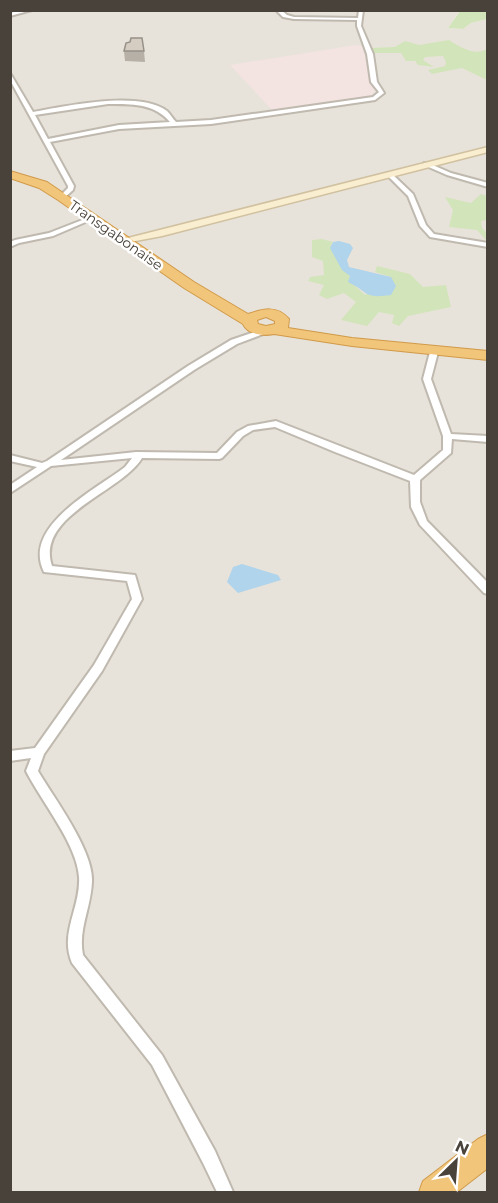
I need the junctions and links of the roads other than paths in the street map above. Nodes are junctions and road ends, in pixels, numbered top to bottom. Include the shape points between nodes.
1 (30, 10) edge
2 (278, 10) edge
3 (361, 10) edge
4 (10, 15) edge
5 (361, 19) junction
6 (10, 74) edge
7 (13, 81) edge
8 (31, 114) junction
9 (174, 124) junction
10 (46, 141) junction
11 (488, 148) edge
12 (426, 164) junction
13 (10, 174) edge
14 (390, 175) junction
15 (488, 185) edge
16 (62, 197) junction
17 (92, 218) junction
18 (142, 242) junction
19 (10, 245) edge
20 (488, 245) edge
21 (263, 324) junction
22 (234, 342) junction
23 (434, 352) junction
24 (488, 356) edge
25 (447, 436) junction
26 (488, 439) edge
27 (136, 455) junction
28 (10, 458) edge
29 (45, 465) junction
30 (415, 479) junction
31 (10, 490) edge
32 (488, 590) edge
33 (39, 752) junction
34 (10, 756) edge
35 (488, 1149) edge
36 (443, 1190) edge
37 (225, 1192) edge

1 - 4 street
2 - 5 street via 294,18
3 - 5 street
5 - 9 street via 359,26 380,95 211,122
6 - 7 street
7 - 8 street
8 - 9 street via 131,101 164,110
8 - 10 street
9 - 10 street via 106,129
10 - 16 street via 71,186
11 - 12 street
12 - 14 street
12 - 15 street
13 - 16 highway, Transgabonaise via 43,185
14 - 18 street
14 - 20 street via 411,195 423,226 432,236
16 - 17 highway, Transgabonaise
17 - 18 highway, Transgabonaise via 113,232
17 - 19 street via 51,235
18 - 21 highway, Transgabonaise via 189,285
21 - 22 street
21 - 22 street
21 - 23 highway, Transgabonaise via 352,342
22 - 29 street
23 - 24 highway, Transgabonaise
23 - 25 street via 427,379
25 - 26 street
25 - 30 street via 448,451
27 - 29 street
27 - 30 street via 219,456 240,434 276,423
27 - 33 street via 130,471 112,480 63,519 50,535 44,553 48,569 131,578 137,598 98,668
28 - 29 street
29 - 31 street
30 - 32 street via 413,506 419,518
33 - 34 street
33 - 37 street via 32,771 80,855 87,879 74,926 77,958 157,1060
35 - 36 highway

